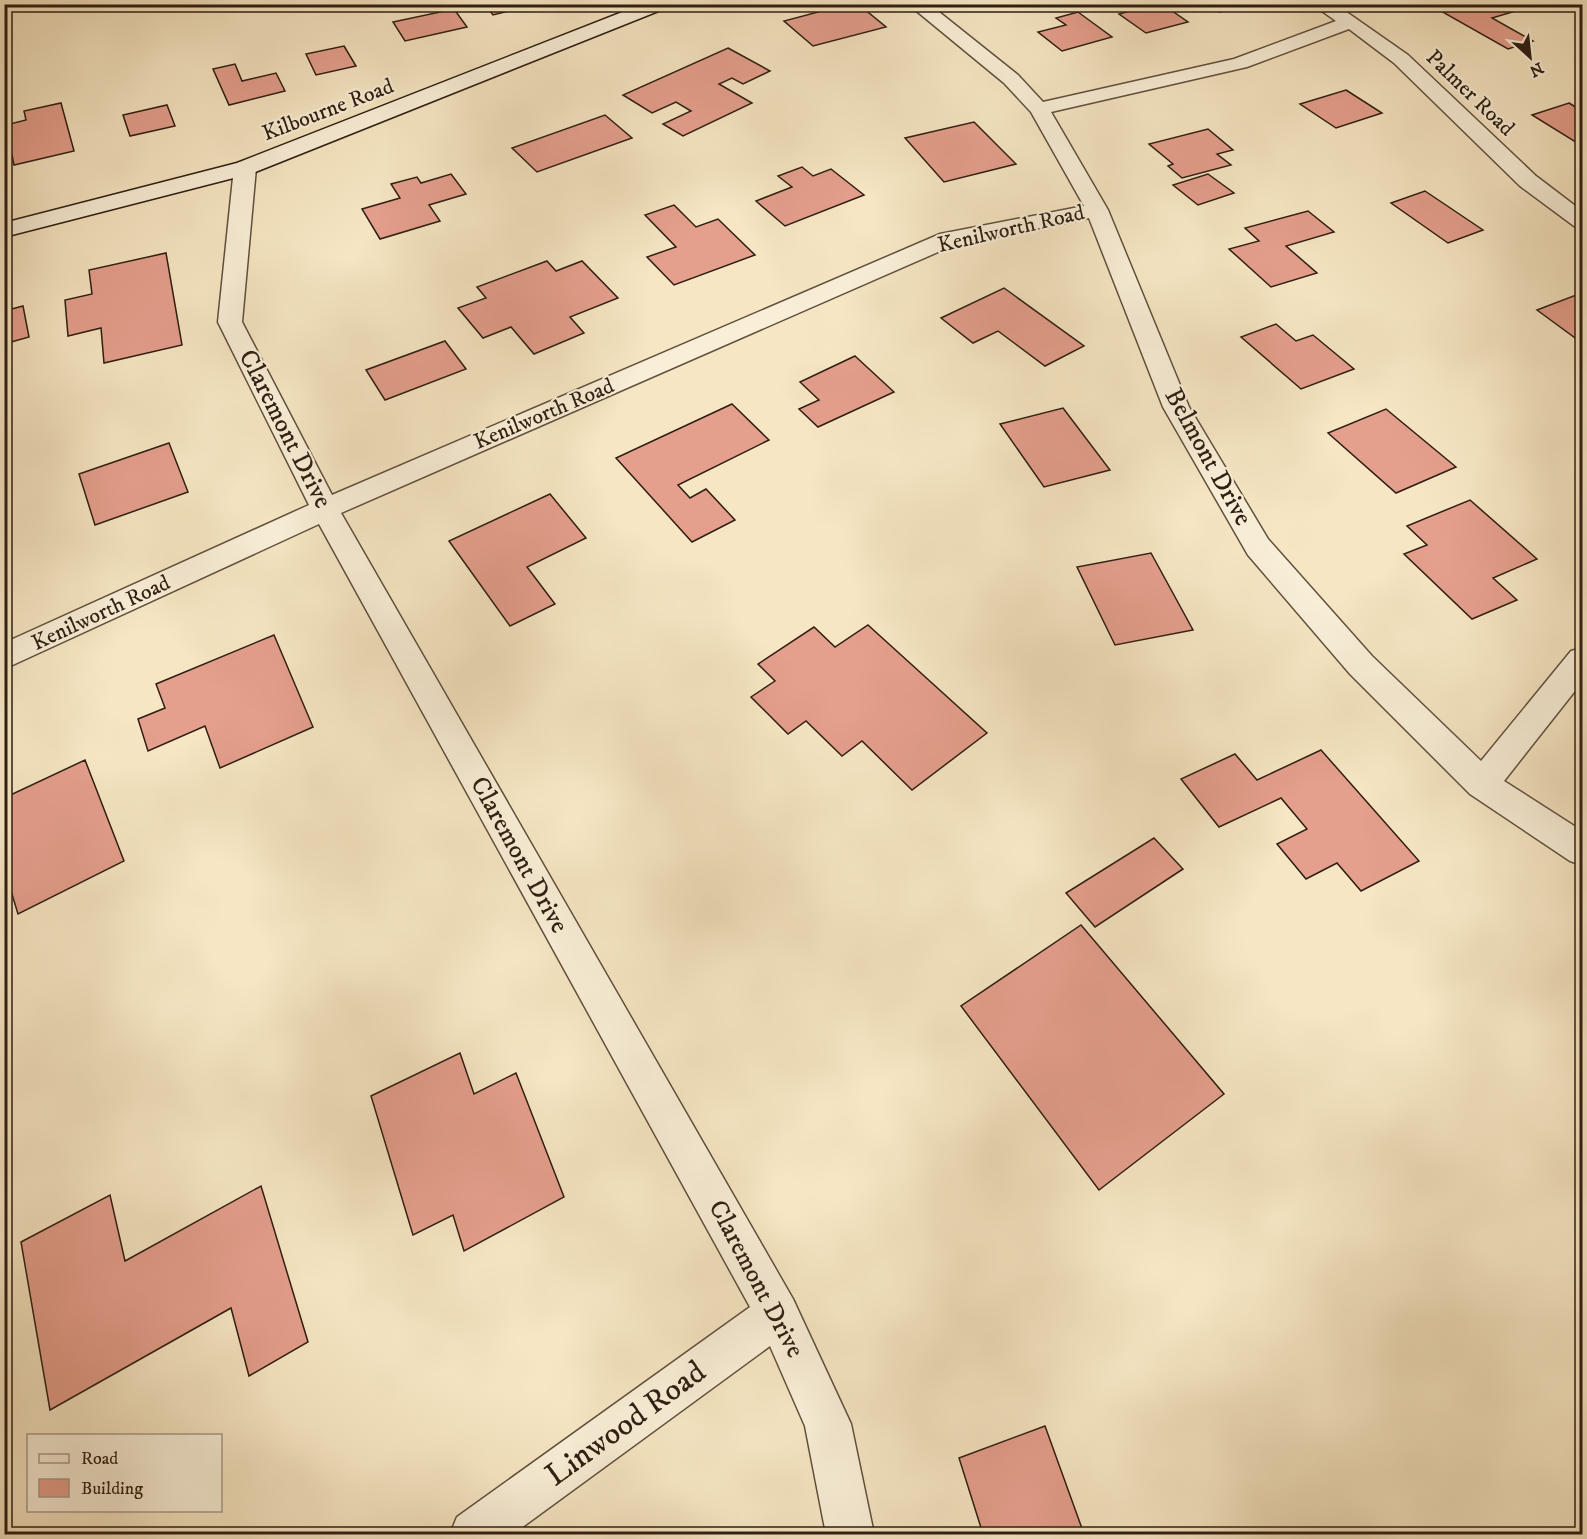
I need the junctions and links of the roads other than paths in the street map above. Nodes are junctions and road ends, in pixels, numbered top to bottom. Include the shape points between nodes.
1 (660, 4) edge
2 (917, 4) edge
3 (1321, 4) edge
4 (1351, 22) junction
5 (1039, 109) junction
6 (245, 168) junction
7 (1097, 210) junction
8 (1582, 221) edge
9 (4, 230) edge
10 (325, 509) junction
11 (4, 657) edge
12 (1582, 660) edge
13 (1482, 784) junction
14 (1582, 850) edge
15 (778, 1314) junction
16 (474, 1534) edge
17 (850, 1534) edge

1 - 6 street, Kilbourne Road
2 - 5 street, Belmont Drive via 1011,79
3 - 4 street, Palmer Road
4 - 5 street via 1240,63
4 - 8 street, Palmer Road via 1401,59 1528,181
5 - 7 street, Belmont Drive
6 - 9 street, Kilbourne Road
6 - 10 street, Claremont Drive via 230,322
7 - 10 street, Kenilworth Road via 948,239
7 - 13 street, Belmont Drive via 1176,407 1258,547 1361,665
10 - 11 street, Kenilworth Road
10 - 15 street, Claremont Drive
12 - 13 street
13 - 14 street, Belmont Drive
15 - 16 street, Linwood Road
15 - 17 street, Claremont Drive via 828,1424

